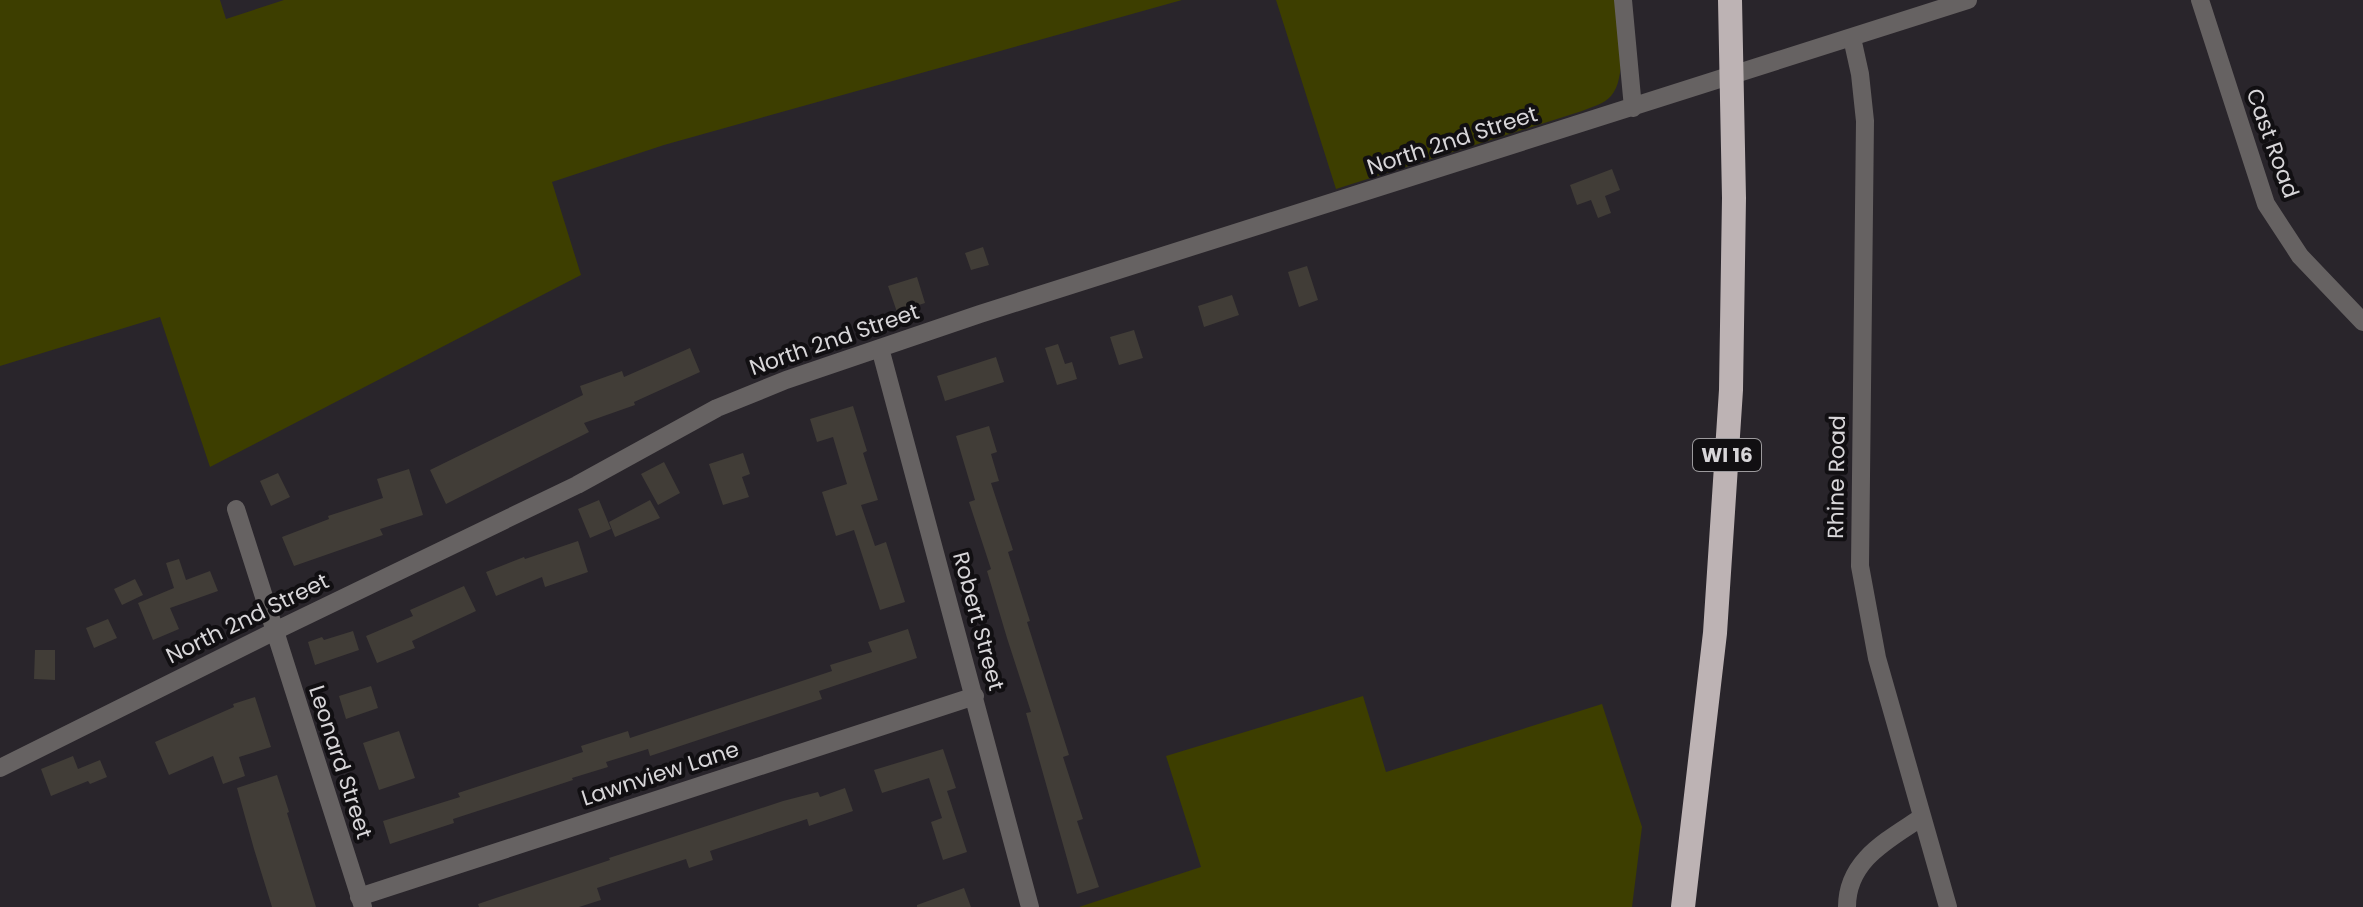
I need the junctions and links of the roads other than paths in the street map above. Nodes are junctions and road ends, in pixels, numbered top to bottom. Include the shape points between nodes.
1 (1623, 0) edge
2 (1730, 0) edge
3 (1968, 0) edge
4 (2200, 0) edge
5 (1852, 38) junction
6 (1733, 74) junction
7 (1633, 108) junction
8 (2363, 322) edge
9 (880, 348) junction
10 (236, 509) dead end
11 (275, 631) junction
12 (975, 696) junction
13 (0, 768) edge
14 (1922, 817) junction
15 (361, 902) edge
16 (1030, 907) edge
17 (1683, 907) edge
18 (1847, 907) edge
19 (1948, 907) edge

1 - 7 street
2 - 6 highway, WI 16
3 - 5 street, North 2nd Street
4 - 8 street, Cast Road via 2266,204 2300,256
5 - 6 street, North 2nd Street
5 - 14 street, Rhine Road via 1865,121 1860,566 1877,658
6 - 7 street, North 2nd Street
6 - 17 highway, WI 16 via 1731,390 1715,633
7 - 9 street, North 2nd Street
9 - 11 street, North 2nd Street via 717,408 577,485
9 - 12 street, Robert Street
10 - 11 street, Leonard Street
11 - 13 street, North 2nd Street
11 - 15 street, Leonard Street
12 - 15 street, Lawnview Lane
12 - 16 street, Robert Street
14 - 18 street via 1871,852 1855,871
14 - 19 street, Rhine Road

